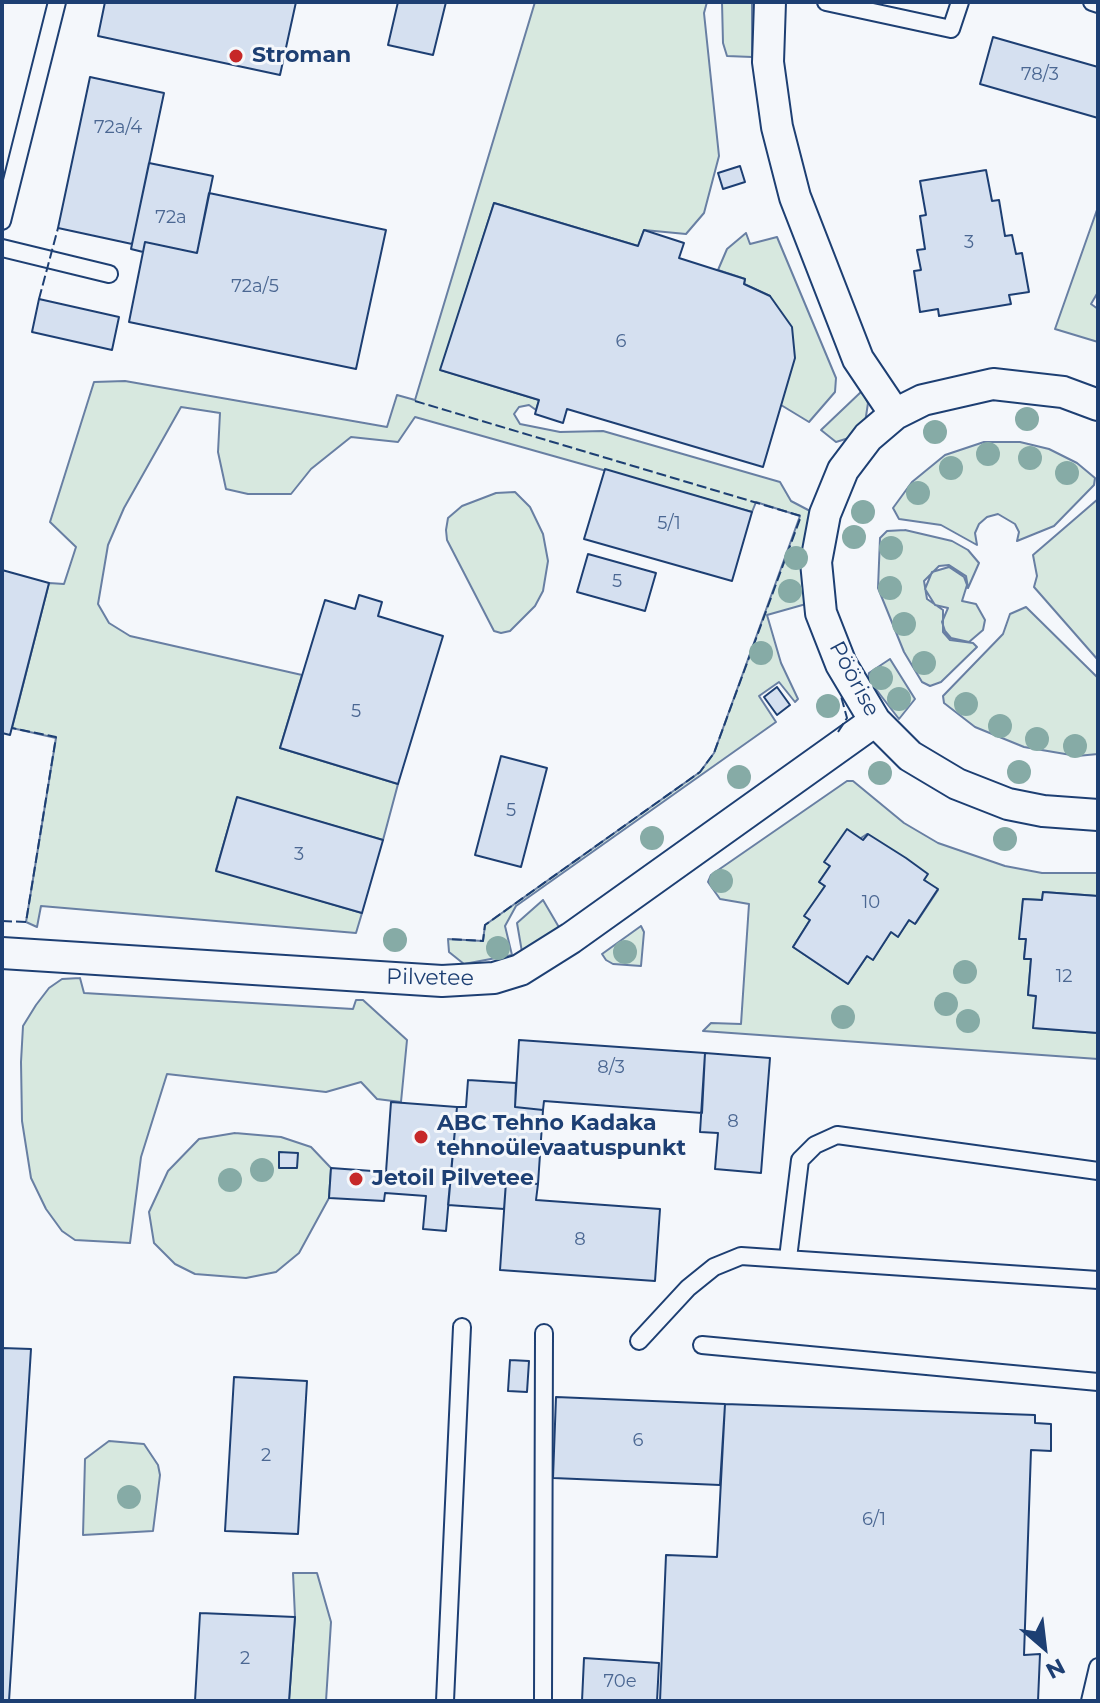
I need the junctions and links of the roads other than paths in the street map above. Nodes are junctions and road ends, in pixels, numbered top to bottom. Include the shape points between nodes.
1 (57, 2) edge
2 (770, 2) edge
3 (826, 2) edge
4 (960, 2) edge
5 (1092, 2) edge
6 (1098, 4) edge
7 (2, 221) edge
8 (2, 248) edge
9 (109, 274) dead end
10 (1098, 405) edge
11 (895, 414) junction
12 (875, 721) junction
13 (1098, 815) edge
14 (2, 953) edge
15 (1098, 1171) edge
16 (788, 1258) junction
17 (1098, 1280) edge
18 (462, 1327) dead end
19 (544, 1333) dead end
20 (639, 1341) dead end
21 (702, 1345) dead end
22 (1098, 1382) edge
23 (1098, 1667) edge
24 (445, 1701) edge
25 (543, 1701) edge
26 (1090, 1701) edge

1 - 7 lane
2 - 11 street via 768,62 795,197 858,359
3 - 4 lane via 951,29
5 - 6 lane
8 - 9 lane
10 - 11 street, Pöörise via 1049,389 993,384 923,400
11 - 12 street, Pöörise via 868,437 843,470 825,514 816,562 821,613 841,664
12 - 13 street, Pöörise via 910,756 957,784 1008,804
12 - 14 street, Pilvetee via 571,938 520,970 494,978 442,981
15 - 16 lane via 837,1135 815,1145 800,1160
16 - 17 lane
16 - 20 lane via 741,1256 714,1267
18 - 24 lane
19 - 25 lane
21 - 22 lane
23 - 26 lane

